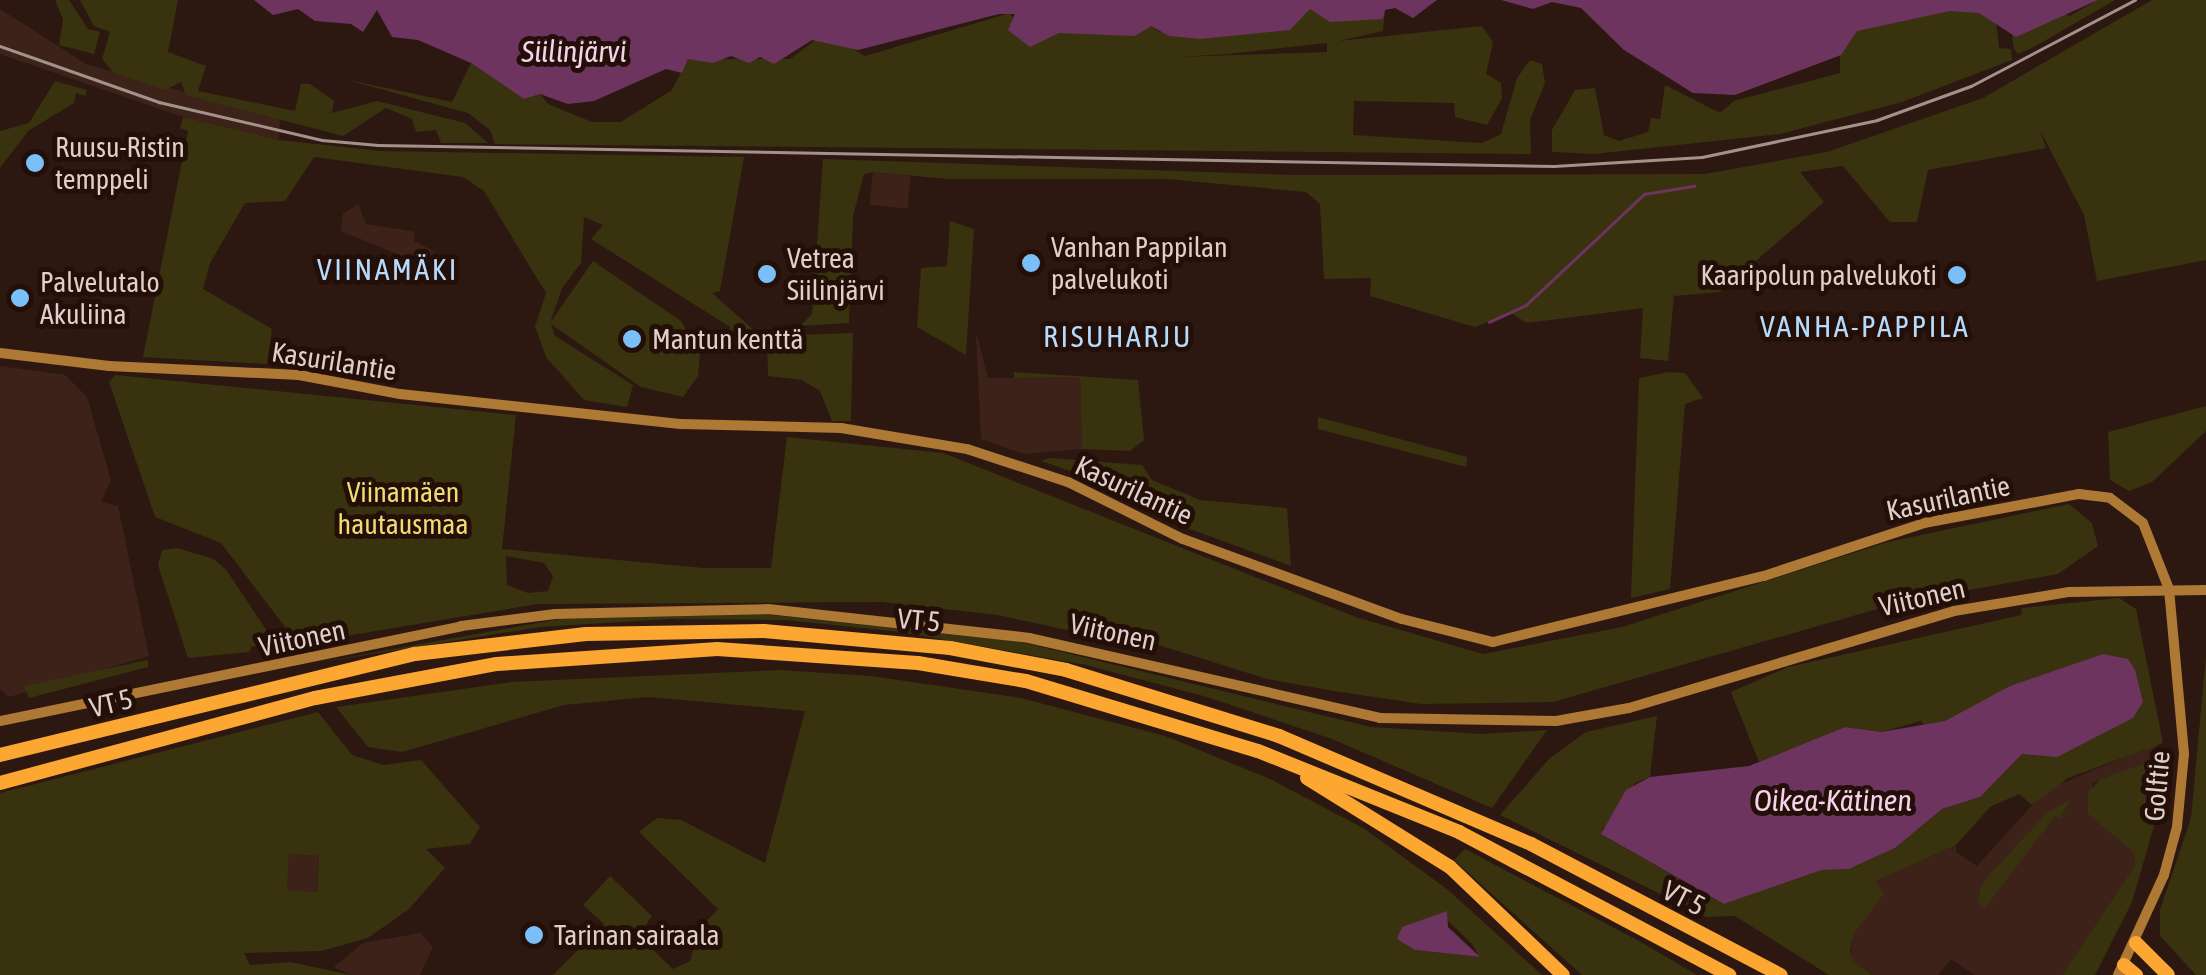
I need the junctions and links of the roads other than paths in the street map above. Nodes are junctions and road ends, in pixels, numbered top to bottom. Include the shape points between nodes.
1 (0, 353) edge
2 (2168, 589) junction
3 (2206, 590) edge
4 (0, 721) edge
5 (1258, 751) junction
6 (0, 755) edge
7 (0, 783) edge
8 (2136, 944) junction
9 (2126, 972) edge
10 (1563, 975) edge
11 (1729, 975) edge
12 (1780, 975) edge
13 (2168, 975) edge

1 - 2 street, Kasurilantie via 310,376 400,394 682,424 841,428 967,449 1068,482 1183,539 1347,599 1493,642 1764,576 1924,523 2079,494 2110,498 2143,523
2 - 3 street, Viitonen
2 - 4 street, Viitonen via 2069,592 1954,611 1630,708 1556,721 1380,718 1048,642 768,608 555,614 460,626
2 - 8 street, Golftie via 2184,775 2164,876
5 - 7 highway, VT 5 via 1026,681 918,664 717,650 628,652 420,676
5 - 10 highway via 1429,852
5 - 11 highway, VT 5 via 1459,832
6 - 12 highway, VT 5 via 414,654 586,634 764,631 950,648 1066,670 1279,736 1494,828
8 - 9 street, Golftie
8 - 13 highway

